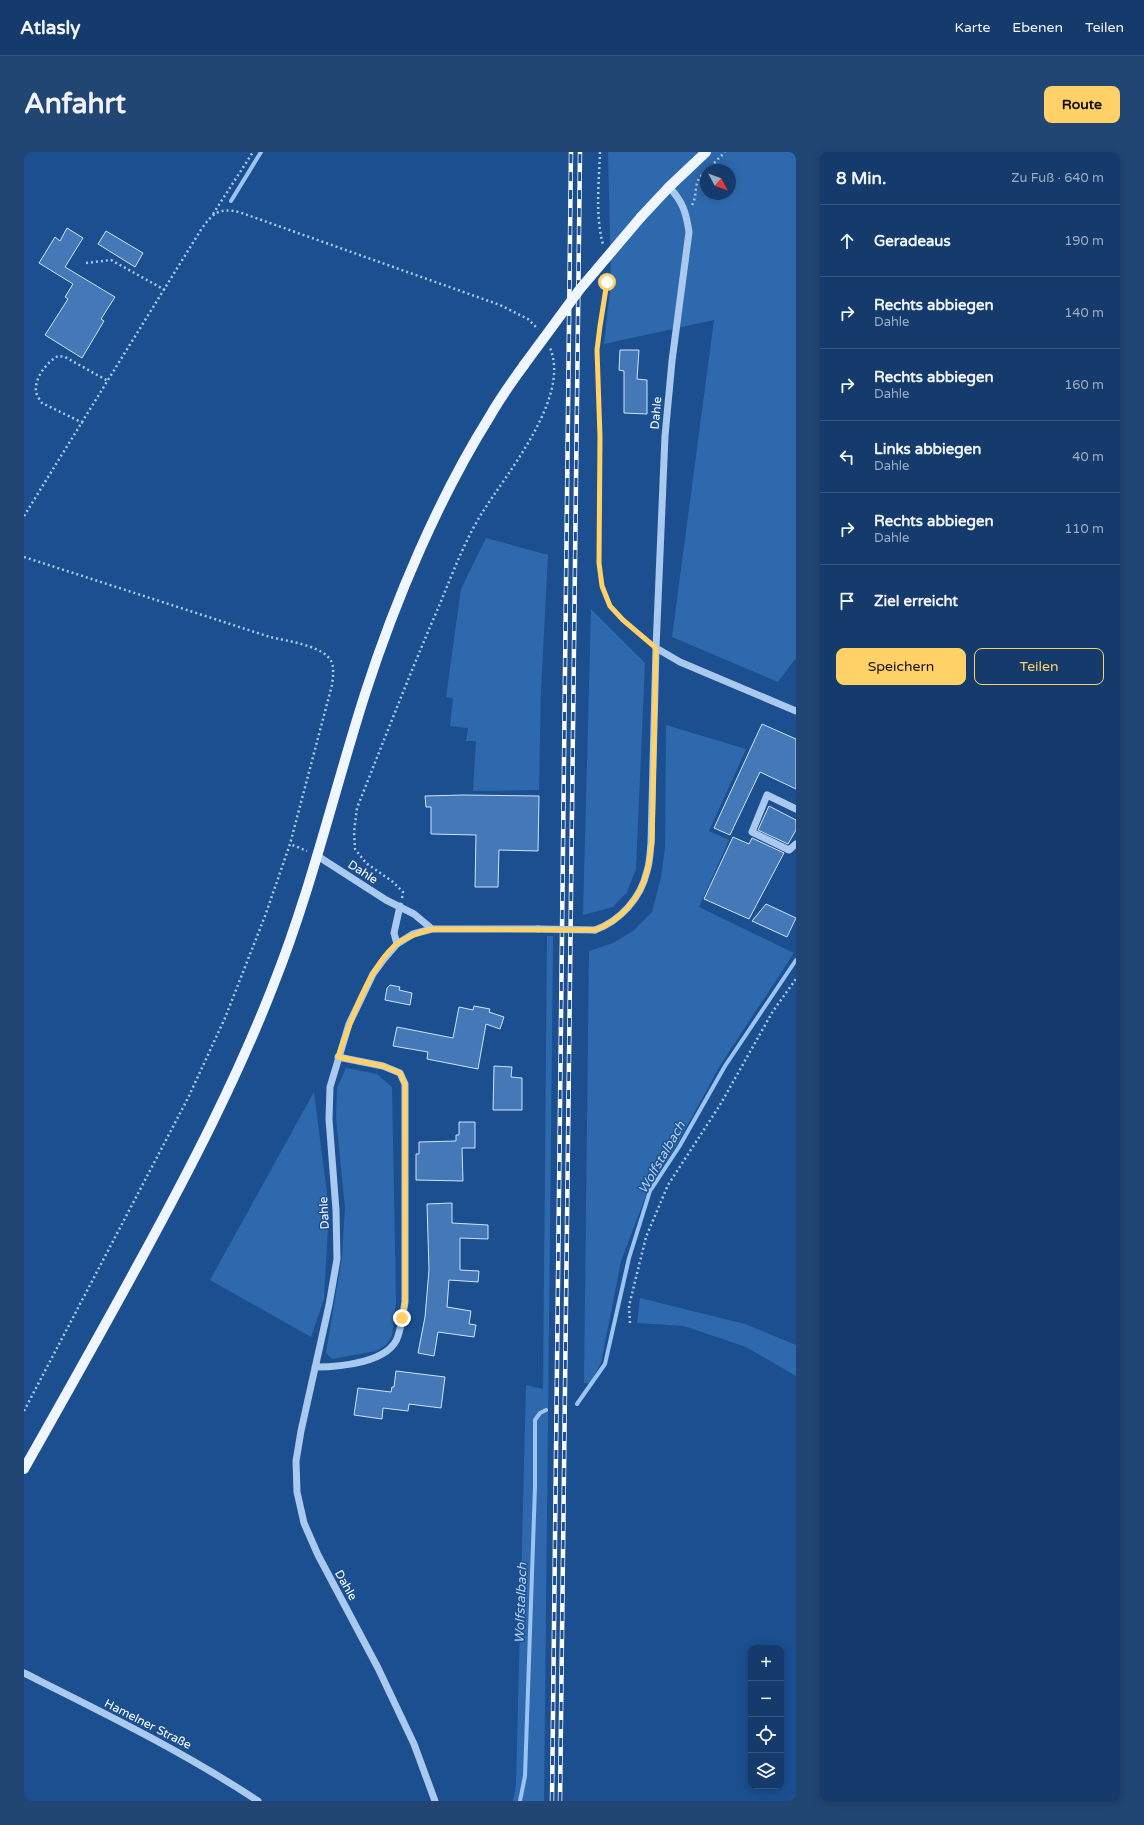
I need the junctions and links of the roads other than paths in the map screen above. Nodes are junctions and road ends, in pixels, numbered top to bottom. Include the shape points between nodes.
1 (706, 152) edge
2 (669, 187) junction
3 (656, 648) junction
4 (796, 711) edge
5 (796, 809) edge
6 (796, 844) edge
7 (316, 855) junction
8 (400, 906) junction
9 (432, 929) junction
10 (397, 944) junction
11 (338, 1057) junction
12 (315, 1367) junction
13 (24, 1470) edge
14 (24, 1673) edge
15 (258, 1801) edge
16 (435, 1801) edge

1 - 2 main road
2 - 3 street, Dahle via 680,198 686,213 688,232 665,436
2 - 7 main road, bridge via 580,289 524,365 472,446 434,518 398,603 366,693
3 - 4 street via 680,662
3 - 9 street, Dahle, bridge via 652,843 647,872 637,896 622,914 607,926 595,930
5 - 6 street via 767,795 752,832 789,850
7 - 8 street, Dahle via 386,900
7 - 13 main road via 275,982 219,1112
8 - 9 street, Dahle
8 - 10 street via 394,933
9 - 10 street, Dahle via 413,934
10 - 11 street, Dahle via 373,974 349,1024
11 - 12 street, Dahle via 330,1087 329,1119 337,1259
11 - 12 street via 383,1066 400,1073 405,1084 405,1302 398,1337 389,1350 375,1358 330,1367
12 - 16 street, Dahle via 296,1461 297,1492 304,1523 411,1737
14 - 15 street, Hamelner Straße via 181,1753

